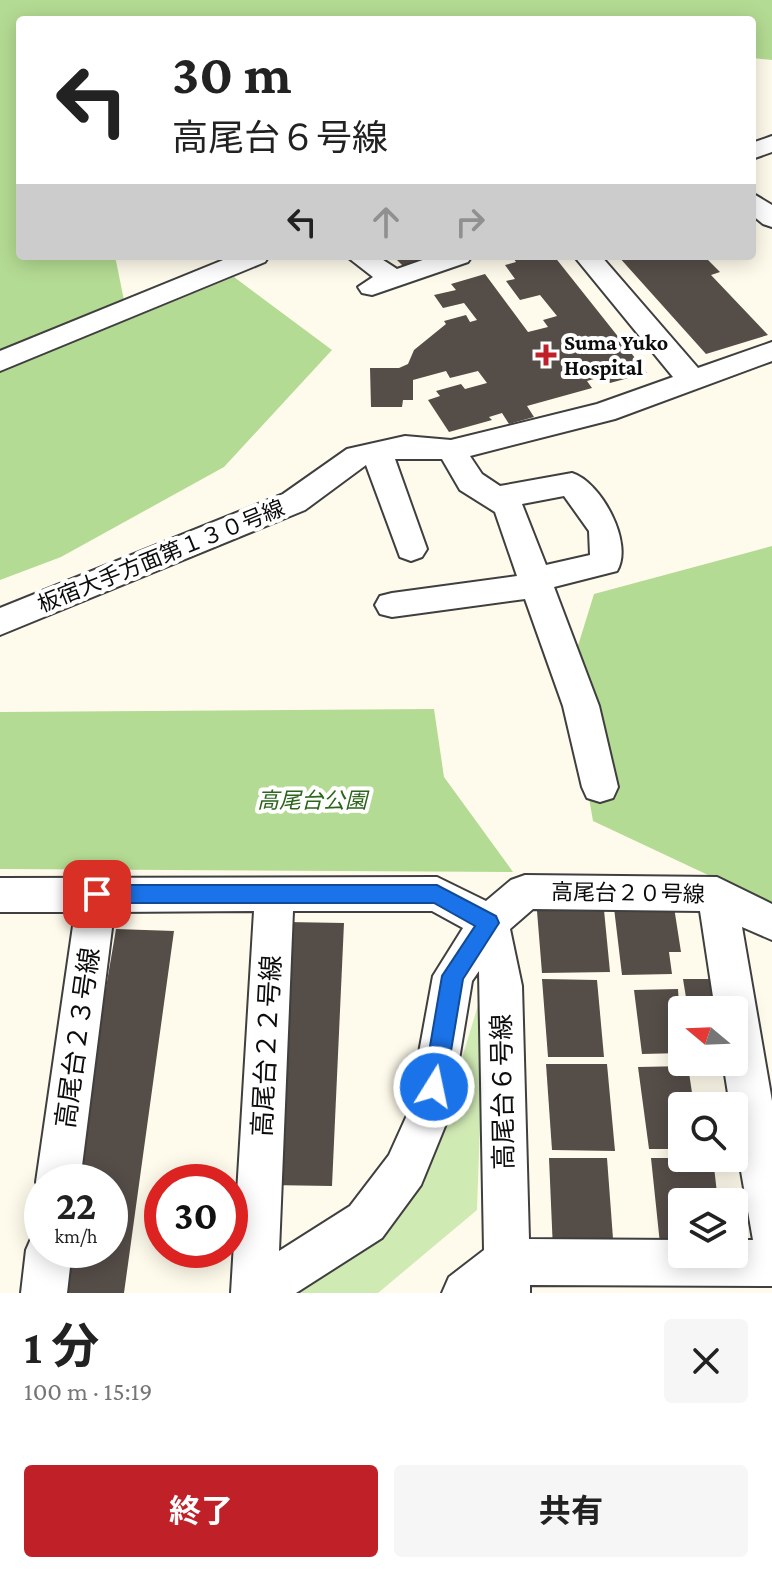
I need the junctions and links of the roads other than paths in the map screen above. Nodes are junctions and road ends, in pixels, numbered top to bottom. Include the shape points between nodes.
1 (756, 205) edge
2 (772, 219) edge
3 (246, 260) edge
4 (362, 260) edge
5 (448, 260) edge
6 (590, 260) edge
7 (772, 351) edge
8 (0, 362) edge
9 (692, 380) junction
10 (451, 450) junction
11 (377, 452) junction
12 (495, 498) junction
13 (411, 549) dead end
14 (535, 582) junction
15 (392, 605) dead end
16 (0, 622) edge
17 (600, 787) dead end
18 (97, 894) junction
19 (274, 894) junction
20 (717, 894) junction
21 (0, 895) edge
22 (489, 923) junction
23 (772, 923) edge
24 (60, 1164) edge
25 (772, 1232) edge
26 (772, 1263) edge
27 (47, 1268) edge
28 (506, 1278) edge
29 (44, 1293) edge
30 (254, 1293) edge
31 (465, 1293) edge

1 - 2 street
3 - 8 street
4 - 5 street via 382,283
6 - 9 street
7 - 9 street, 板宿大手方面第１３０号線
9 - 10 street, 板宿大手方面第１３０号線 via 605,412
10 - 11 street, 板宿大手方面第１３０号線 via 405,446
10 - 12 street via 471,482
11 - 13 street
11 - 16 street, 板宿大手方面第１３０号線 via 358,456 294,502
12 - 14 street via 508,506
12 - 14 street via 572,484 605,530 606,563
14 - 15 street
14 - 17 street via 581,706
18 - 19 street
18 - 21 street
18 - 24 street, 高尾台２３号線
19 - 22 street via 437,894
19 - 30 street, 高尾台２２号線
20 - 22 street, 高尾台２０号線 via 525,892
20 - 23 street, 高尾台２０号線
20 - 25 street
22 - 28 street, 高尾台６号線 via 502,986
22 - 30 street via 453,976 429,1114 405,1170 366,1222
26 - 28 street
27 - 29 street
28 - 31 street

